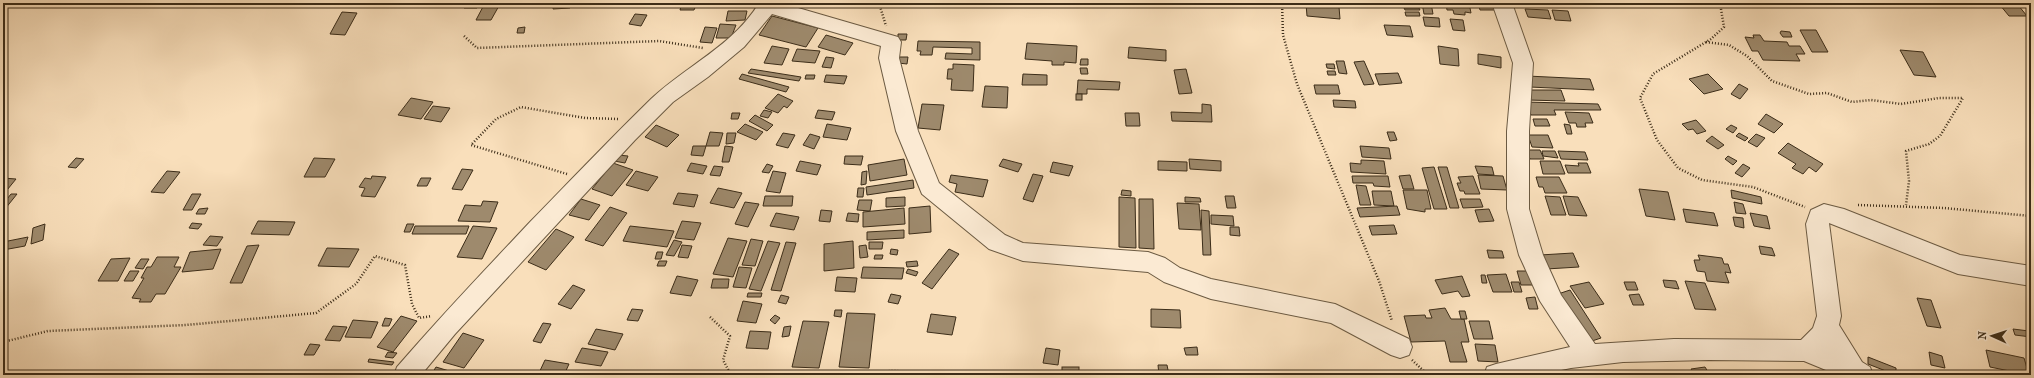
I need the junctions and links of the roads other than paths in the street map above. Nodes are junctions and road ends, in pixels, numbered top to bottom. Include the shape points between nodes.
1 (1502, 3) edge
2 (769, 5) edge
3 (2031, 276) edge
4 (1827, 327) junction
5 (1400, 347) road end
6 (1805, 350) junction
7 (1590, 356) junction
8 (1857, 372) edge
9 (1505, 374) edge
10 (406, 375) edge

1 - 7 street via 1523,63 1518,131 1518,209 1531,256 1552,301
2 - 5 street via 891,42 889,58 907,131 930,188 997,242 1023,252 1148,262 1172,275 1211,289 1334,314
2 - 10 street via 737,42 666,97 582,180 460,312
3 - 4 street via 1958,264 1836,215 1824,213 1819,216 1817,224 1829,316
4 - 6 street via 1822,336
4 - 8 street
6 - 7 street via 1700,349
6 - 8 street
7 - 9 street via 1559,359

